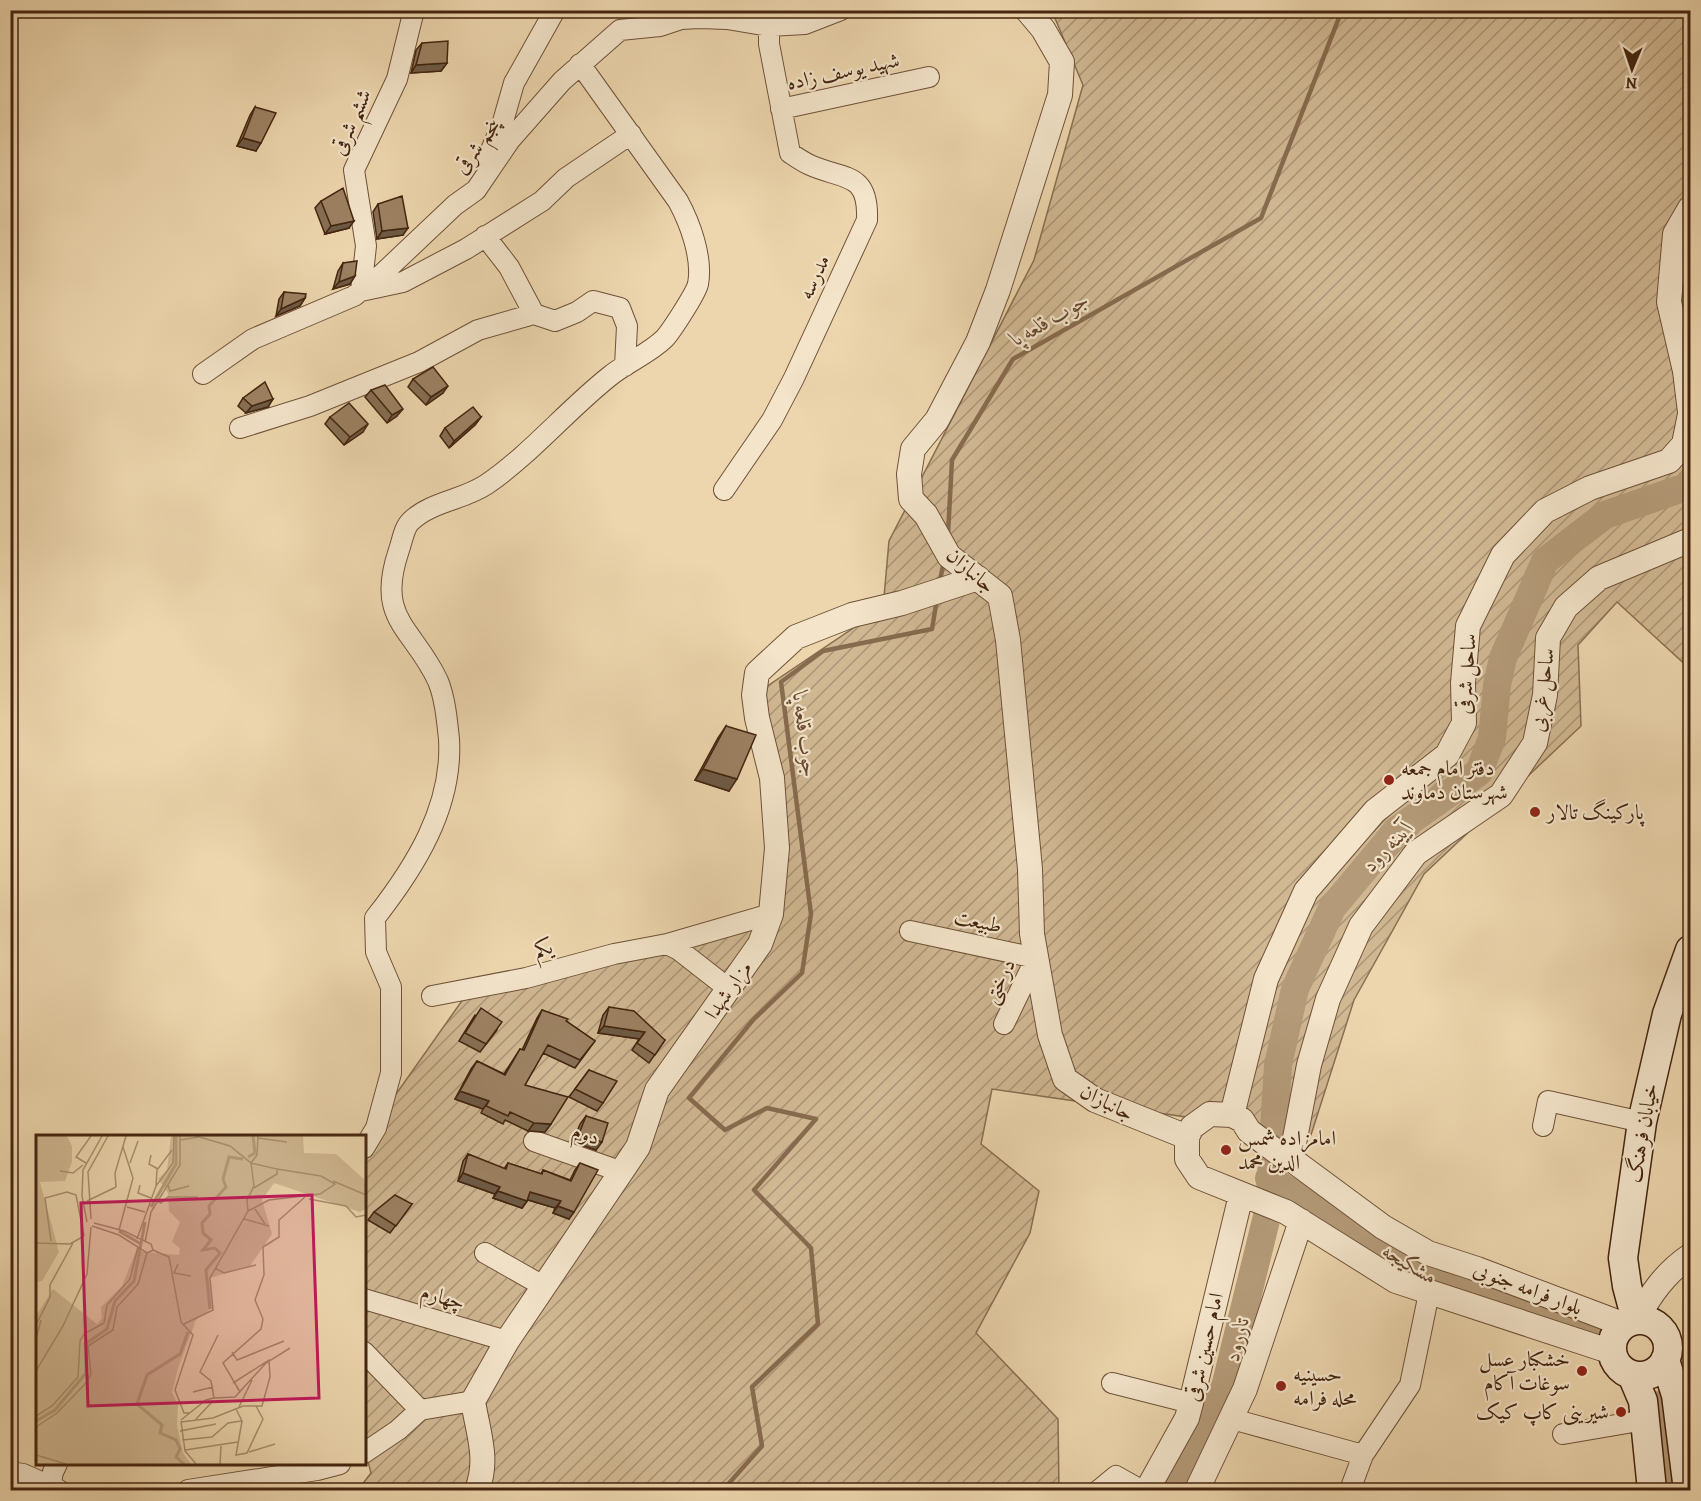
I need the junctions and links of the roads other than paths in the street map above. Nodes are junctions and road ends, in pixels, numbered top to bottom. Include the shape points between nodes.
1 (414, 10) edge
2 (555, 10) edge
3 (841, 10) edge
4 (1027, 10) edge
5 (769, 26) junction
6 (580, 64) junction
7 (929, 77) dead end
8 (781, 109) junction
9 (631, 134) junction
10 (476, 190) junction
11 (1690, 208) edge
12 (485, 236) junction
13 (361, 291) junction
14 (534, 314) junction
15 (626, 366) junction
16 (203, 374) dead end
17 (1690, 413) edge
18 (240, 428) dead end
19 (724, 490) dead end
20 (1690, 540) edge
21 (978, 578) junction
22 (771, 914) junction
23 (910, 931) dead end
24 (667, 944) junction
25 (1690, 950) edge
26 (1036, 958) junction
27 (729, 989) junction
28 (432, 996) dead end
29 (1004, 1024) dead end
30 (1642, 1122) junction
31 (1240, 1123) junction
32 (1543, 1126) dead end
33 (1187, 1137) junction
34 (534, 1141) dead end
35 (366, 1145) edge
36 (1286, 1157) junction
37 (622, 1172) junction
38 (1245, 1196) junction
39 (1294, 1217) junction
40 (484, 1253) dead end
41 (1690, 1256) edge
42 (545, 1287) junction
43 (1429, 1293) junction
44 (366, 1300) edge
45 (1630, 1322) junction
46 (507, 1341) junction
47 (1612, 1352) junction
48 (366, 1354) edge
49 (1665, 1360) junction
50 (1112, 1383) dead end
51 (1676, 1395) junction
52 (1640, 1399) junction
53 (473, 1401) junction
54 (1191, 1402) junction
55 (420, 1410) junction
56 (1232, 1419) junction
57 (1563, 1434) dead end
58 (366, 1452) edge
59 (1363, 1455) junction
60 (56, 1465) edge
61 (336, 1465) edge
62 (10, 1472) edge
63 (56, 1489) edge
64 (10, 1490) edge
65 (188, 1491) edge
66 (477, 1491) edge
67 (1099, 1491) edge
68 (1141, 1491) edge
69 (1147, 1491) edge
70 (1197, 1491) edge
71 (1350, 1491) edge
72 (1652, 1491) edge
73 (1688, 1491) edge

1 - 13 street, ششم شرقی via 397,79 354,170 366,246
2 - 10 street via 514,83
3 - 5 street via 805,24
4 - 21 street, جانبازان via 1062,62 1060,95 978,342 937,420 913,449 909,474 911,499 926,515 945,549
5 - 6 street, پنجم شرقی via 700,18 620,30
5 - 8 street, شهید یوسف زاده
6 - 9 street
6 - 10 street, پنجم شرقی via 510,140
7 - 8 street, شهید یوسف زاده
8 - 19 street, مدرسه via 790,153 860,187 868,203 867,220 772,420
9 - 12 street via 566,178 542,201
9 - 15 street via 689,223 698,285 667,336
10 - 13 street, پنجم شرقی
11 - 17 street, ساحل شرقی via 1675,234 1669,302
12 - 13 street via 403,282
12 - 14 street via 509,267
13 - 16 street, پنجم شرقی via 253,339
14 - 15 street via 555,321 593,301 620,308 627,326
14 - 18 street via 478,330 419,362 310,406
15 - 35 street via 599,385 486,485 431,507 409,522 398,554 391,600 399,621 438,682 449,741 444,788 432,830 403,881 375,918 376,952 391,987 391,1073 376,1128
17 - 31 street, ساحل شرقی via 1684,444 1669,461 1590,488 1545,511 1503,555 1468,626 1464,723 1448,755 1375,811 1306,891 1266,979
20 - 36 street, ساحل غربی via 1599,578 1566,607 1548,639 1545,695 1535,743 1501,795 1416,853 1361,926 1328,999
21 - 22 street, مزار شهدا via 852,615 796,637 757,673 757,718 772,778 775,810
21 - 26 street, جانبازان via 1000,596 1004,613
22 - 24 street, یکم
22 - 27 street, مزار شهدا via 760,944
23 - 26 street, طبیعت
24 - 27 street
24 - 28 street, یکم
25 - 30 main road, خیابان فرهنگ via 1667,1014
26 - 29 street, درختی
26 - 33 street, جانبازان via 1050,1035 1065,1079 1095,1100
27 - 37 street, مزار شهدا via 657,1090 638,1147
30 - 32 street via 1548,1101
30 - 45 main road, خیابان فرهنگ via 1623,1258
31 - 33 street via 1210,1114 1200,1119
31 - 36 street, بلوار فرامه جنوبی
33 - 38 street via 1186,1159 1191,1169 1209,1182
34 - 37 street, دوم
36 - 45 street, بلوار فرامه جنوبی via 1383,1227 1428,1253
37 - 42 street, مزار شهدا
38 - 39 street
38 - 54 street, امام حسین شرقی
39 - 43 street via 1396,1281
39 - 56 street via 1245,1389
40 - 42 street
41 - 45 street via 1671,1269
42 - 46 street, مزار شهدا
43 - 47 street
43 - 59 street via 1410,1385
44 - 46 street, چهارم
45 - 47 main road via 1614,1336
45 - 49 main road via 1652,1323 1664,1335
46 - 53 street, مزار شهدا
47 - 52 main road
48 - 55 street
49 - 51 main road
49 - 52 main road via 1648,1375
50 - 54 street
51 - 52 main road
51 - 73 main road
52 - 57 street
52 - 72 main road
53 - 55 street
53 - 66 street via 484,1453
54 - 69 street, امام حسین شرقی
55 - 58 street
56 - 59 street
56 - 70 street
59 - 71 street
60 - 63 street via 52,1472
61 - 65 street
62 - 63 street
63 - 64 street
67 - 68 street via 1116,1476

